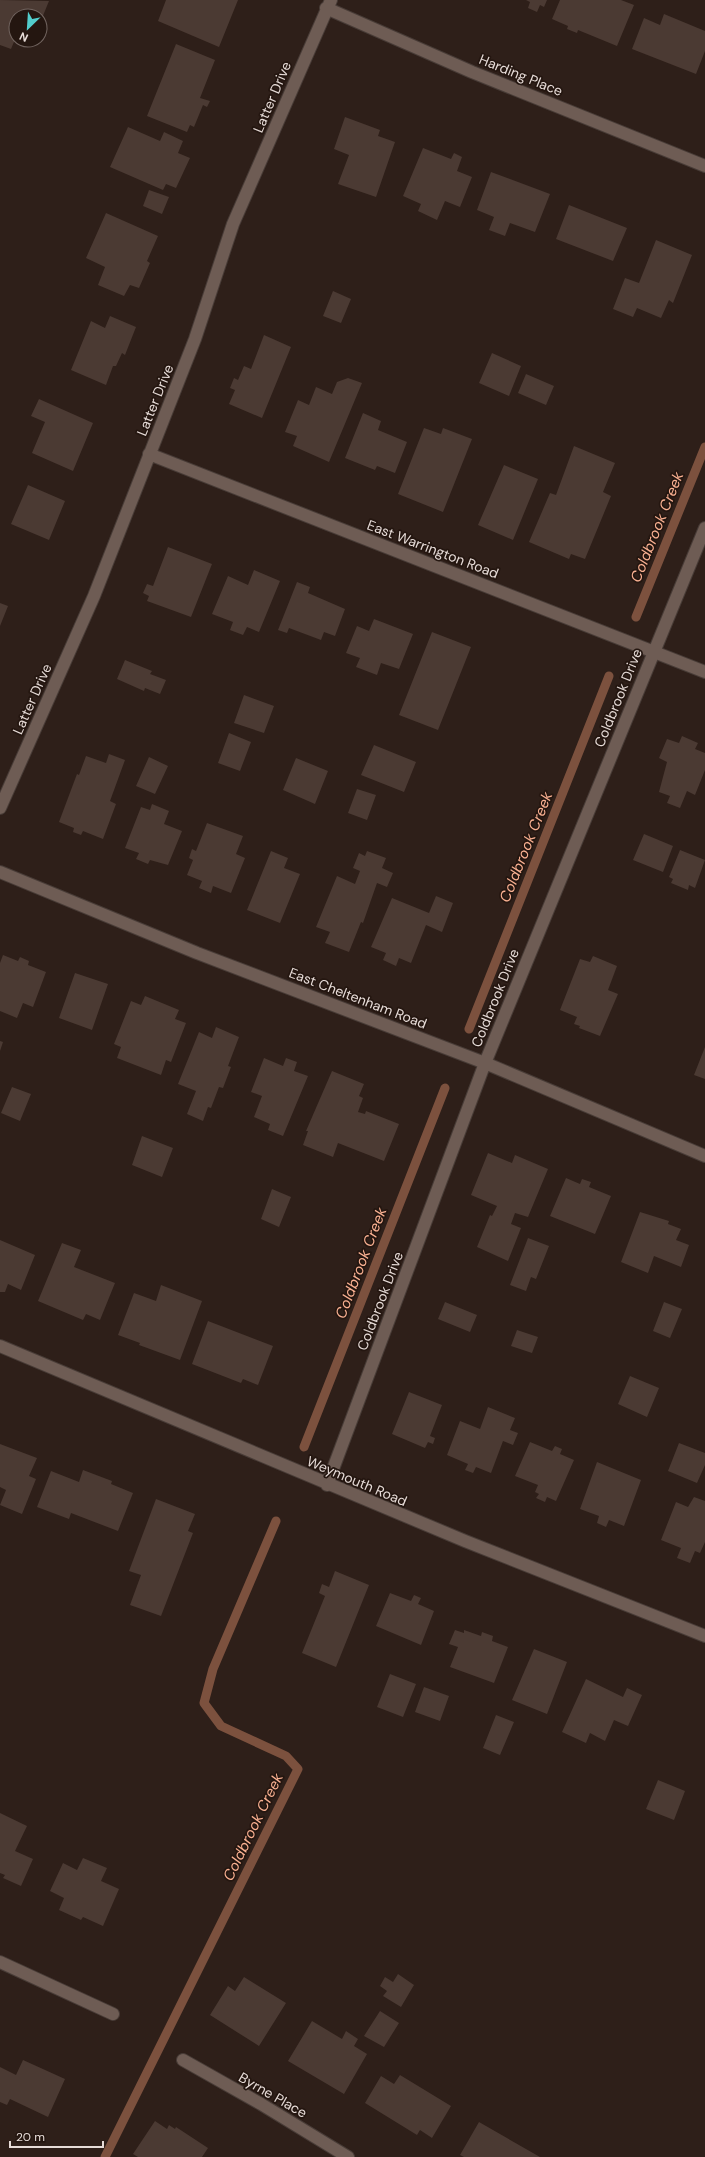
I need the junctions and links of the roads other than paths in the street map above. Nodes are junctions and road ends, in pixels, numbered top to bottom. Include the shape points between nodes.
1 (329, 4) edge
2 (705, 166) edge
3 (149, 454) junction
4 (705, 528) edge
5 (653, 651) junction
6 (705, 672) edge
7 (0, 808) edge
8 (0, 872) edge
9 (485, 1063) junction
10 (705, 1156) edge
11 (0, 1346) edge
12 (327, 1485) junction
13 (705, 1636) edge
14 (0, 1962) edge
15 (113, 2014) dead end
16 (182, 2060) dead end
17 (348, 2157) edge

1 - 2 street, Harding Place via 472,72
1 - 3 street, Latter Drive via 233,224 195,339
3 - 5 street, East Warrington Road
3 - 7 street, Latter Drive via 94,596
4 - 5 street, Coldbrook Drive
5 - 6 street, East Warrington Road
5 - 9 street, Coldbrook Drive
8 - 9 street, East Cheltenham Road via 197,953
9 - 10 street, East Cheltenham Road
9 - 12 street, Coldbrook Drive
11 - 12 street, Weymouth Road
12 - 13 street, Weymouth Road
14 - 15 street
16 - 17 street, Byrne Place

